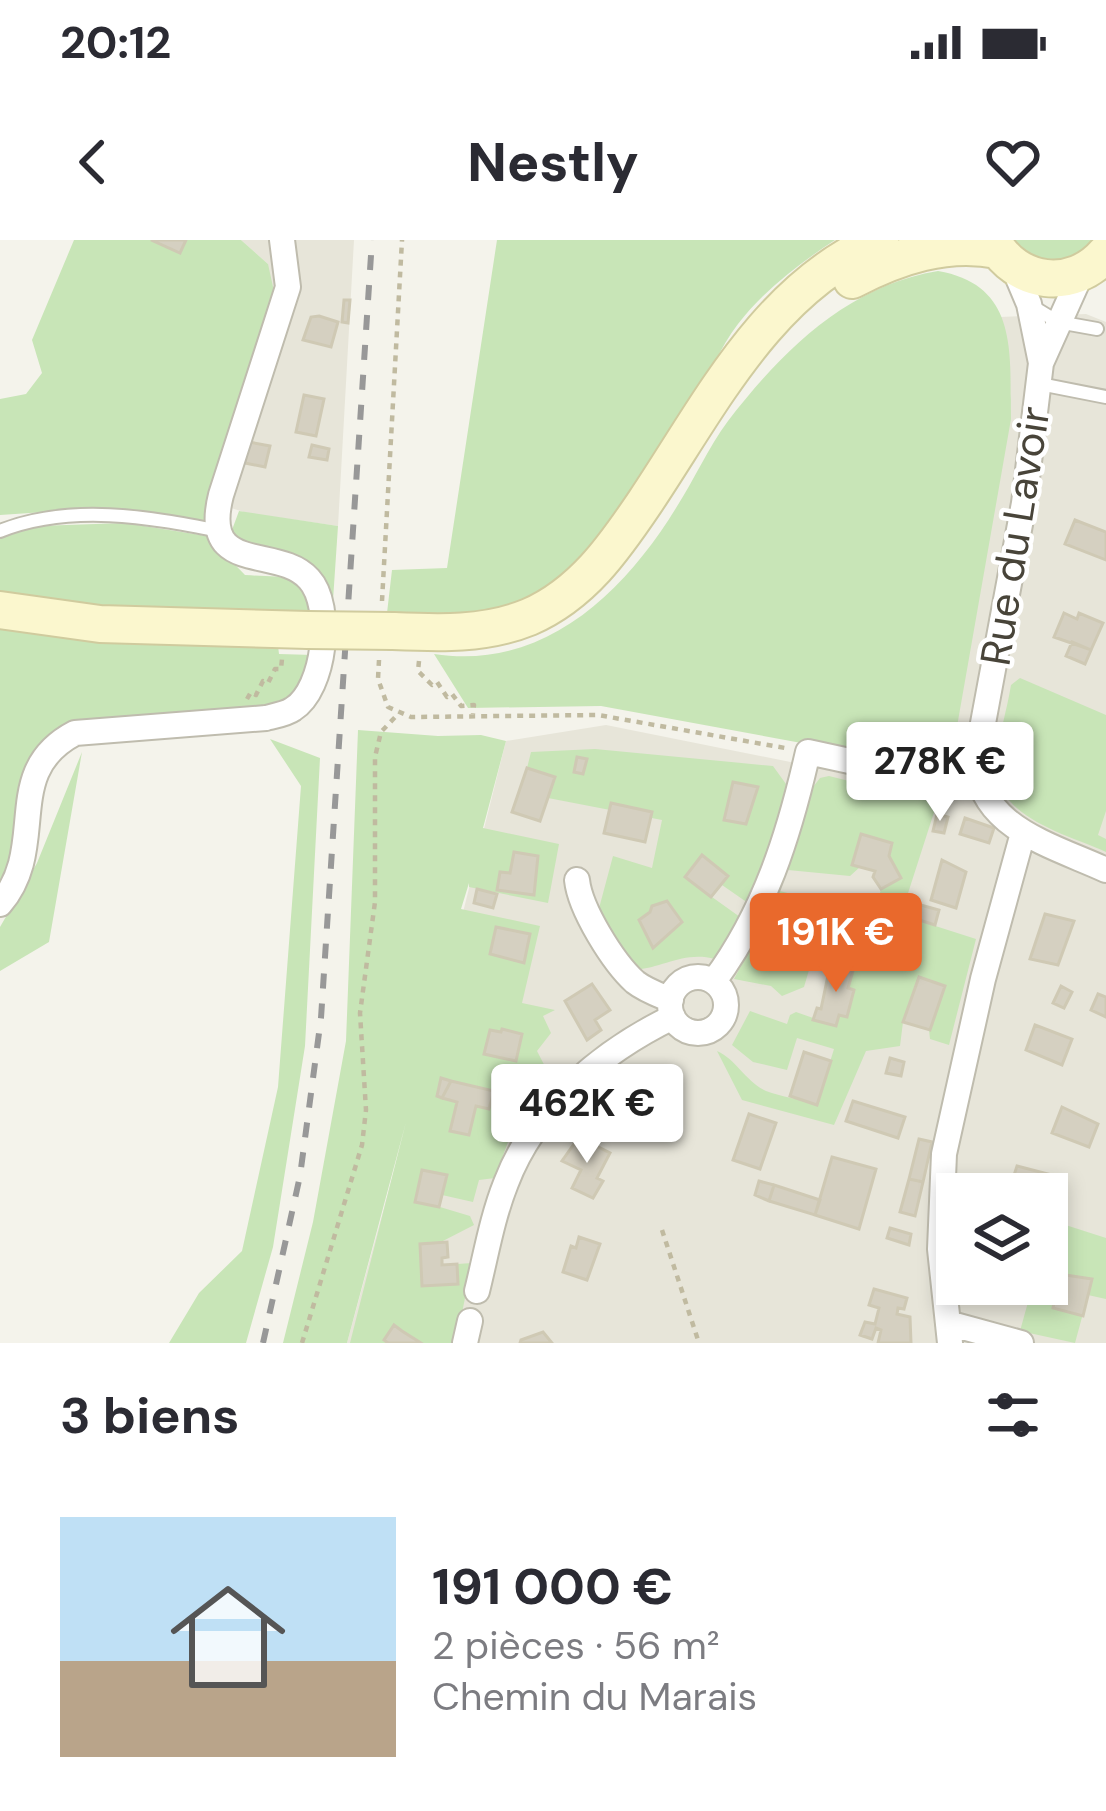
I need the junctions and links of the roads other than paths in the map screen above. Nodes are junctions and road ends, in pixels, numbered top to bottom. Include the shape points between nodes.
1 (282, 240) edge
2 (880, 240) edge
3 (1001, 252) edge
4 (1098, 263) edge
5 (1029, 304) junction
6 (1058, 322) junction
7 (1097, 328) dead end
8 (1041, 373) junction
9 (731, 375) junction
10 (1106, 398) edge
11 (0, 531) edge
12 (220, 531) junction
13 (0, 610) edge
14 (978, 782) junction
15 (1023, 833) junction
16 (1106, 870) edge
17 (577, 880) dead end
18 (0, 904) edge
19 (714, 981) junction
20 (672, 1008) junction
21 (477, 1291) dead end
22 (949, 1333) edge
23 (1021, 1343) edge

1 - 12 street via 289,287 221,495
2 - 9 main road via 798,291
3 - 4 main road via 1039,278
3 - 5 street, Rue du Lavoir
3 - 9 main road via 950,246 870,271 806,310
4 - 6 street, Rue du Lavoir
5 - 6 lane
5 - 8 street, Rue du Lavoir
6 - 7 lane
6 - 8 street, Rue du Lavoir
8 - 10 lane
8 - 14 street, Rue du Lavoir
9 - 13 main road, bridge via 610,552 568,595 533,615 454,632 295,641
11 - 12 lane via 123,514
12 - 18 street via 232,550 295,568 312,583 321,604 321,657 308,694 266,718 93,731 53,742 26,777 17,873
14 - 15 street
14 - 19 street via 808,752 774,875
15 - 16 street
15 - 22 street via 944,1154 939,1225
17 - 20 street via 579,899 624,969
19 - 20 street via 687,979
19 - 20 street via 727,1001 715,1028 686,1030
20 - 21 street via 575,1082 537,1127 507,1180
22 - 23 street

